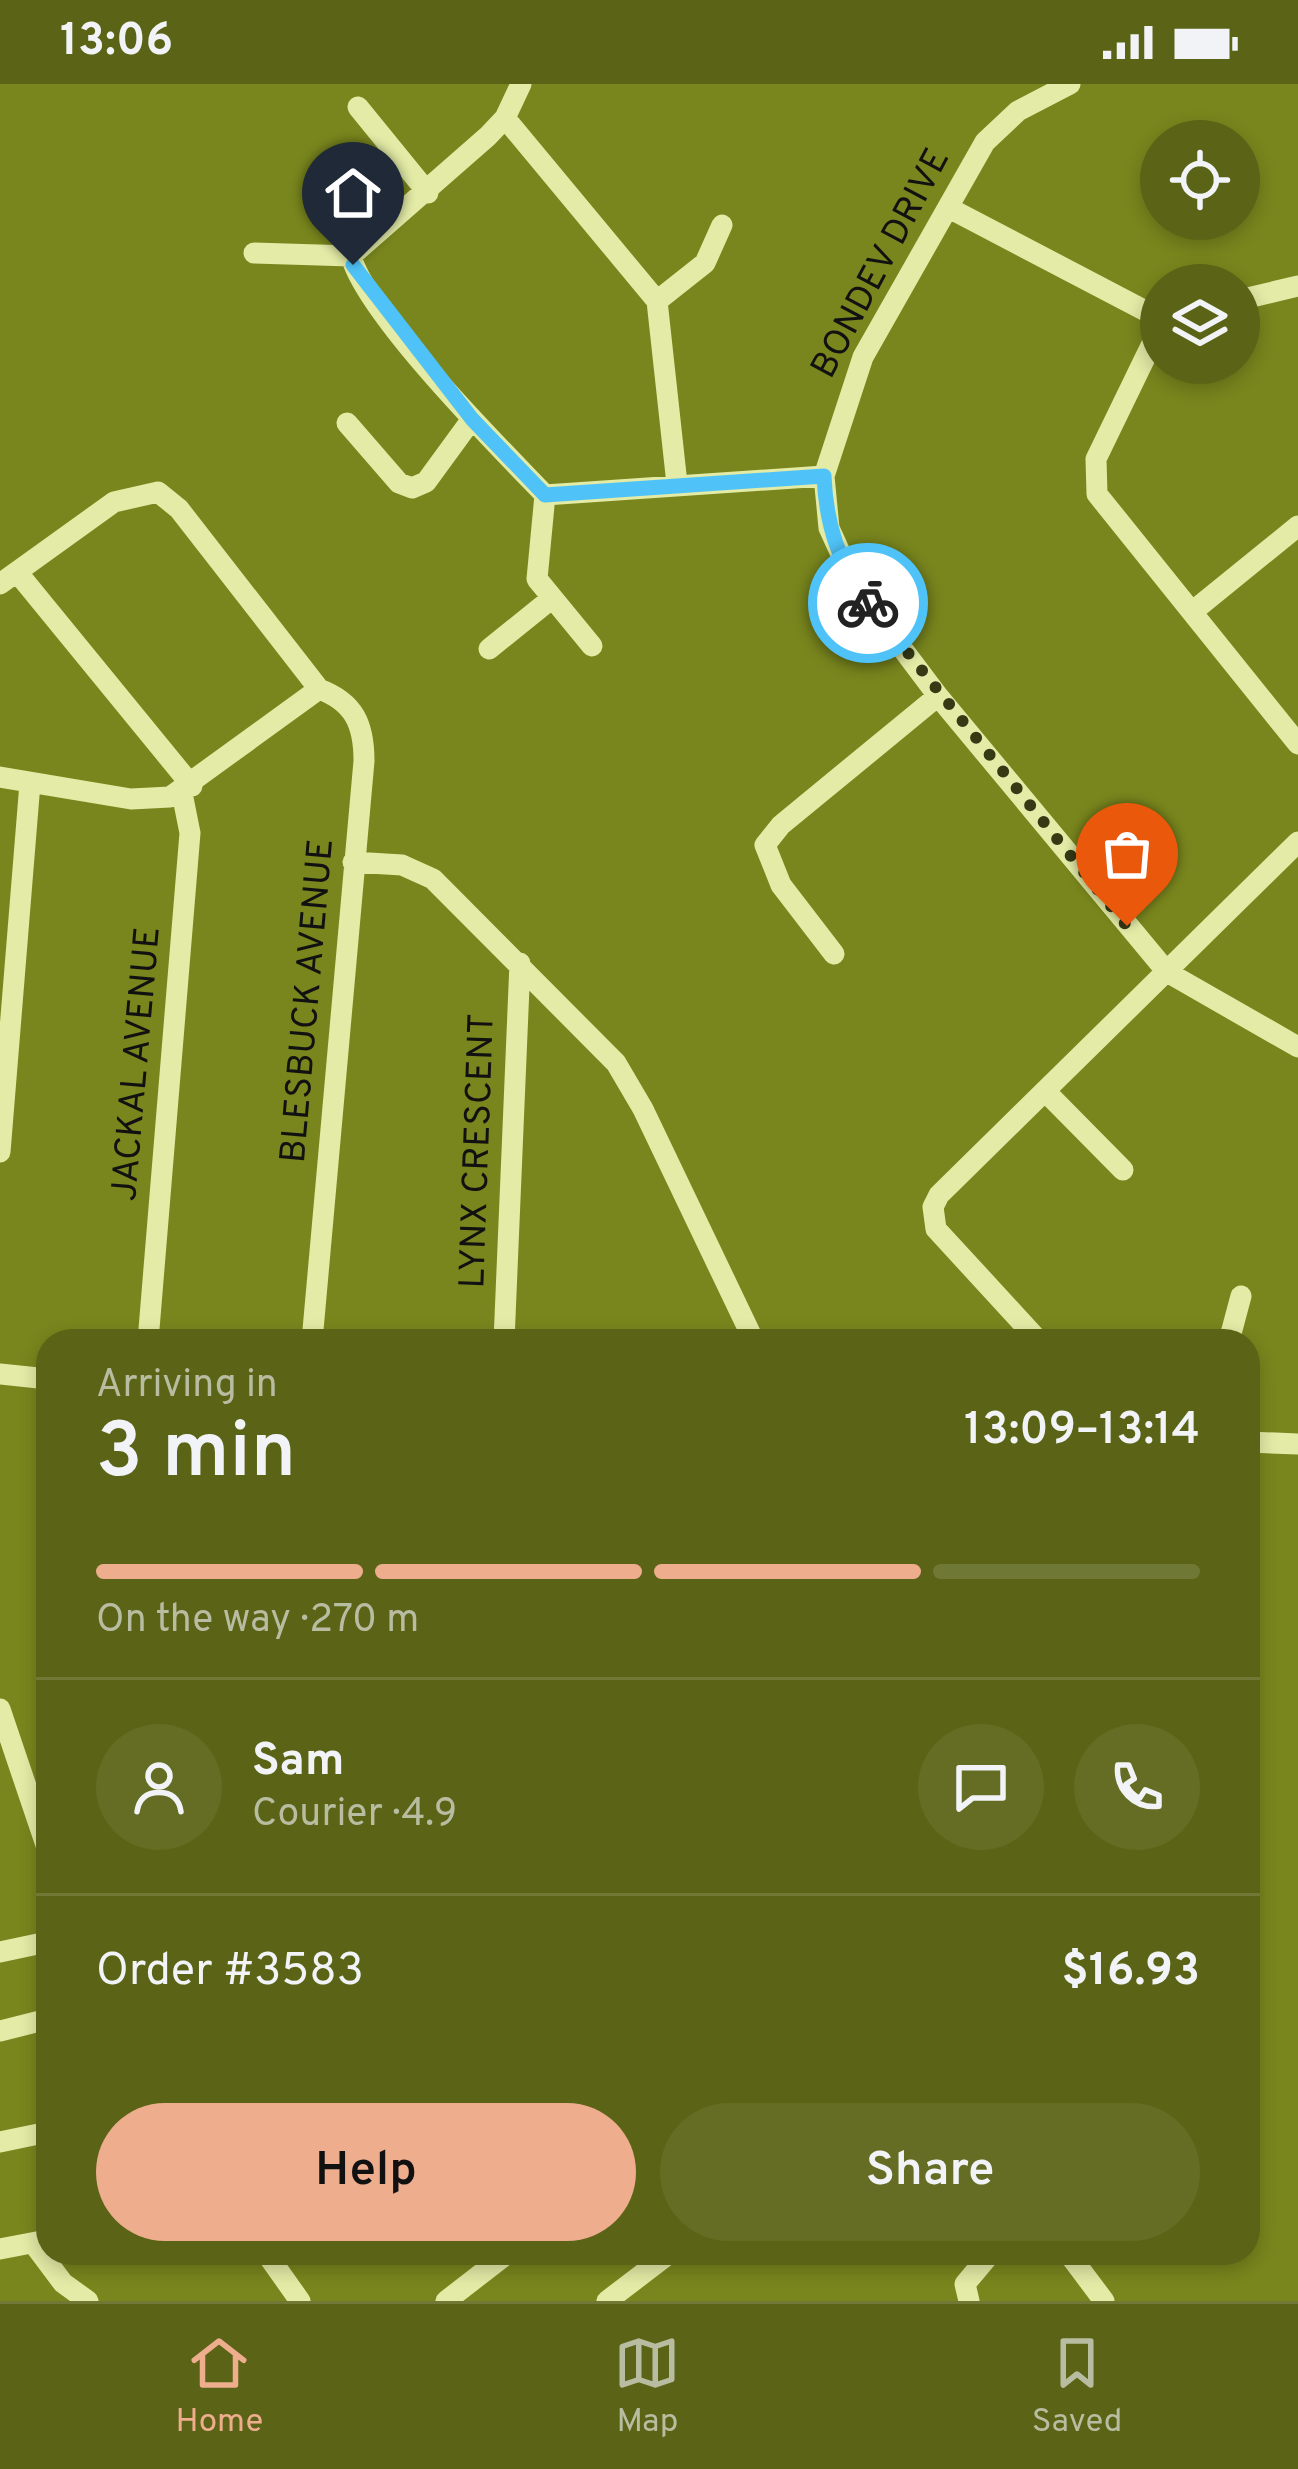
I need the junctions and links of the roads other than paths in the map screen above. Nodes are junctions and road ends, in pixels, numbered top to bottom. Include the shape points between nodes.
1 (521, 84) edge
2 (1070, 84) edge
3 (358, 107) dead end
4 (505, 118) junction
5 (428, 194) junction
6 (949, 208) junction
7 (722, 225) dead end
8 (254, 253) dead end
9 (351, 256) junction
10 (1298, 286) edge
11 (1260, 295) edge
12 (657, 301) junction
13 (1140, 311) edge
14 (1140, 367) edge
15 (472, 419) junction
16 (346, 423) dead end
17 (824, 476) junction
18 (677, 484) junction
19 (545, 495) junction
20 (1298, 526) edge
21 (9, 578) edge
22 (551, 599) junction
23 (1192, 612) junction
24 (592, 646) dead end
25 (489, 649) dead end
26 (319, 689) junction
27 (938, 696) junction
28 (1298, 744) edge
29 (0, 777) edge
30 (30, 783) junction
31 (187, 790) junction
32 (1298, 842) edge
33 (353, 862) junction
34 (834, 953) dead end
35 (520, 963) junction
36 (1167, 972) junction
37 (1298, 1046) edge
38 (1046, 1092) junction
39 (0, 1152) edge
40 (1123, 1170) dead end
41 (1241, 1296) dead end
42 (149, 1329) edge
43 (313, 1329) edge
44 (505, 1329) edge
45 (748, 1329) edge
46 (1028, 1329) edge
47 (1232, 1329) edge
48 (0, 1374) edge
49 (36, 1378) edge
50 (1260, 1442) edge
51 (1298, 1444) edge
52 (2, 1717) edge
53 (36, 1816) edge
54 (36, 1939) edge
55 (6, 1950) edge
56 (36, 2022) edge
57 (0, 2032) edge
58 (36, 2134) edge
59 (0, 2142) edge
60 (36, 2242) edge
61 (0, 2249) edge
62 (53, 2265) edge
63 (274, 2265) edge
64 (492, 2265) edge
65 (654, 2265) edge
66 (982, 2265) edge
67 (1077, 2265) edge
68 (88, 2301) edge
69 (300, 2301) edge
70 (446, 2301) edge
71 (607, 2301) edge
72 (969, 2301) edge
73 (1104, 2301) edge

1 - 4 street
2 - 6 street, BONDEV DRIVE via 1018,111 985,142
3 - 5 street
4 - 5 street
4 - 12 street
5 - 9 street
6 - 13 street
6 - 17 street, BONDEV DRIVE via 850,384
7 - 12 street via 705,263
8 - 9 street
9 - 15 street via 362,284
10 - 11 street
12 - 18 street
14 - 23 street via 1093,478 1109,515
15 - 16 street via 427,482 412,488
15 - 19 street
17 - 18 street
17 - 27 street, BONDEV DRIVE via 829,528 846,570
18 - 19 street
19 - 22 street via 535,569
20 - 23 street
21 - 26 street, BLESBUCK AVENUE via 114,502 158,492
21 - 31 street
22 - 24 street
22 - 25 street
23 - 28 street
26 - 31 street
26 - 33 street, BLESBUCK AVENUE via 348,704 364,740
27 - 34 street via 765,845 781,885
27 - 36 street, BONDEV DRIVE
29 - 30 street
30 - 31 street via 130,799
30 - 39 street
31 - 42 street, JACKAL AVENUE via 190,833
32 - 36 street
33 - 35 street, LYNX CRESCENT via 423,871
33 - 43 street, BLESBUCK AVENUE
35 - 44 street, LYNX CRESCENT
35 - 45 street, LYNX CRESCENT via 630,1085
36 - 37 street, BONDEV DRIVE
36 - 38 street
38 - 40 street
38 - 46 street via 933,1207 945,1242
41 - 47 street
48 - 49 street
50 - 51 street
52 - 53 street
54 - 55 street
56 - 57 street
58 - 59 street
60 - 61 street
62 - 68 street
63 - 69 street
64 - 70 street
65 - 71 street
66 - 72 street via 965,2284
67 - 73 street

